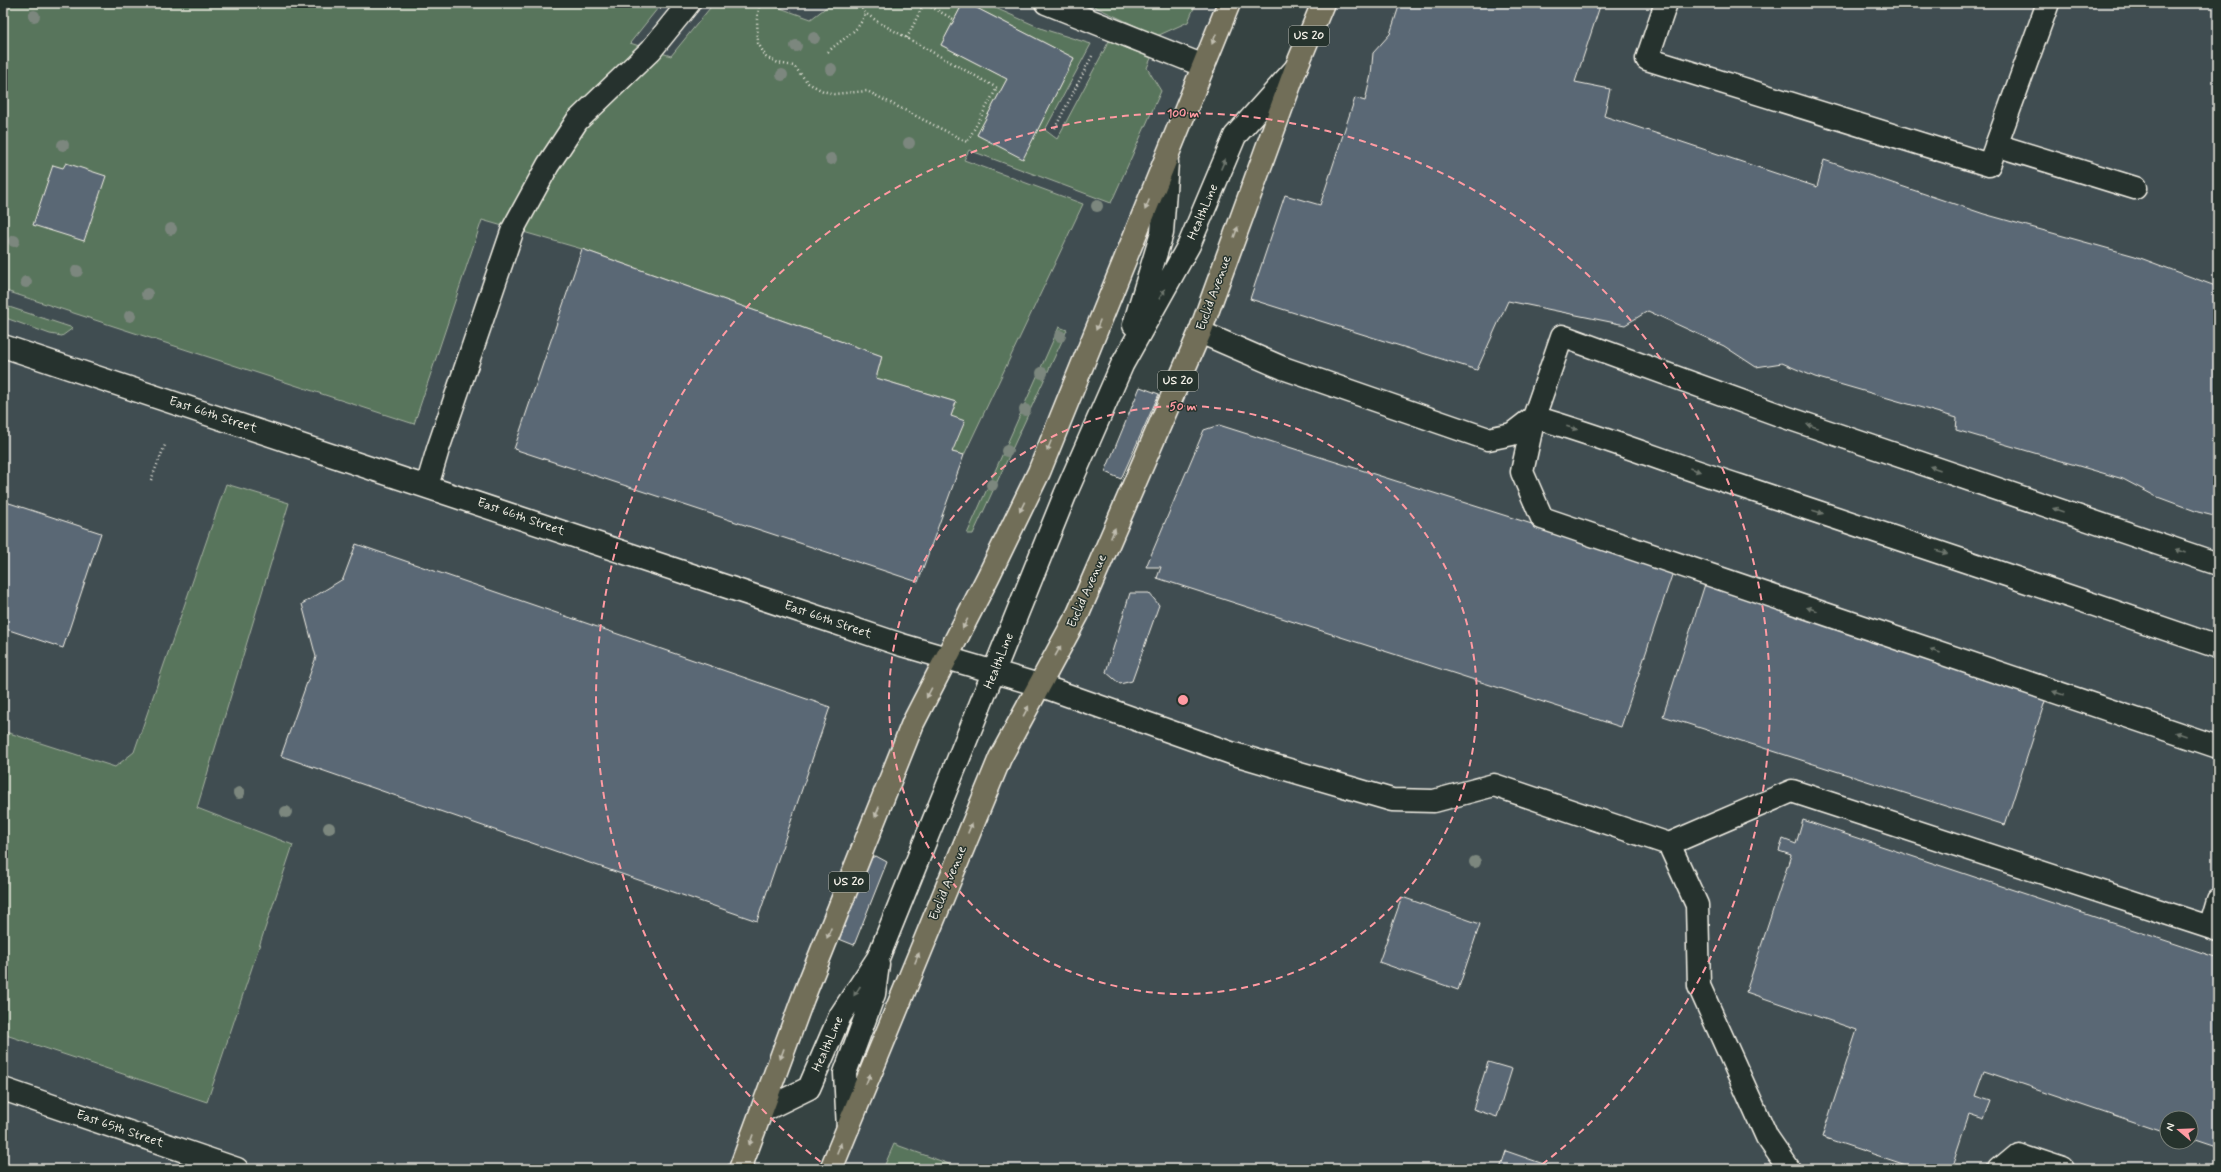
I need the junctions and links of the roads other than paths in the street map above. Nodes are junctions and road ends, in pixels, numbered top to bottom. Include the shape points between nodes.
1 (689, 3) edge
2 (1046, 3) edge
3 (1229, 3) edge
4 (1322, 3) edge
5 (1666, 3) edge
6 (2048, 3) edge
7 (1204, 66) junction
8 (1296, 68) junction
9 (1996, 145) junction
10 (1167, 156) junction
11 (2135, 188) dead end
12 (1200, 332) junction
13 (3, 346) edge
14 (1122, 365) junction
15 (1534, 418) junction
16 (427, 486) junction
17 (2218, 564) edge
18 (2218, 648) edge
19 (947, 659) junction
20 (995, 671) junction
21 (1039, 685) junction
22 (2218, 747) edge
23 (1669, 844) junction
24 (2218, 900) edge
25 (2214, 928) edge
26 (878, 958) junction
27 (3, 1089) edge
28 (762, 1111) junction
29 (848, 1128) junction
30 (237, 1169) edge
31 (740, 1169) edge
32 (831, 1169) edge
33 (1789, 1169) edge
34 (2000, 1169) edge
35 (2063, 1169) edge

1 - 16 street via 651,50 577,120 516,222
2 - 7 street
3 -> 7 main road, US 20
4 - 8 main road, Euclid Avenue / US 20
5 - 9 street via 1647,59 1989,165
6 - 9 street
7 - 10 main road, US 20
12 -> 8 main road, Euclid Avenue / US 20
14 -> 8 street, HealthLine via 1190,245 1235,136
9 - 11 street
10 - 14 street, HealthLine via 1162,233
10 -> 19 main road, US 20 via 1039,472
12 - 15 street via 1284,368 1488,439 1512,434
21 -> 12 main road, Euclid Avenue / US 20 via 1078,614
13 - 16 street, East 66th Street
14 - 20 street, HealthLine via 1065,495
17 -> 15 street via 1785,417 1562,336
15 -> 18 street via 1572,428 1738,486 1965,560
22 -> 15 street via 1542,518 1522,472
16 - 19 street, East 66th Street
19 - 20 street, East 66th Street
19 -> 28 main road, US 20 via 913,723 803,998
20 - 21 street, East 66th Street
20 - 26 street, HealthLine
21 - 23 street, East 66th Street via 1231,753 1392,800 1434,801 1494,785
29 -> 21 main road, Euclid Avenue / US 20 via 1000,758
23 - 25 street via 1792,792
23 - 33 street via 1697,905 1698,986 1767,1137
24 - 25 street
26 -> 28 street, HealthLine via 840,1016 809,1088
26 - 29 street, HealthLine via 874,994 845,1072
27 - 30 street, East 65th Street
28 -> 31 main road, US 20
32 -> 29 main road, Euclid Avenue / US 20
34 - 35 street via 2018,1154

